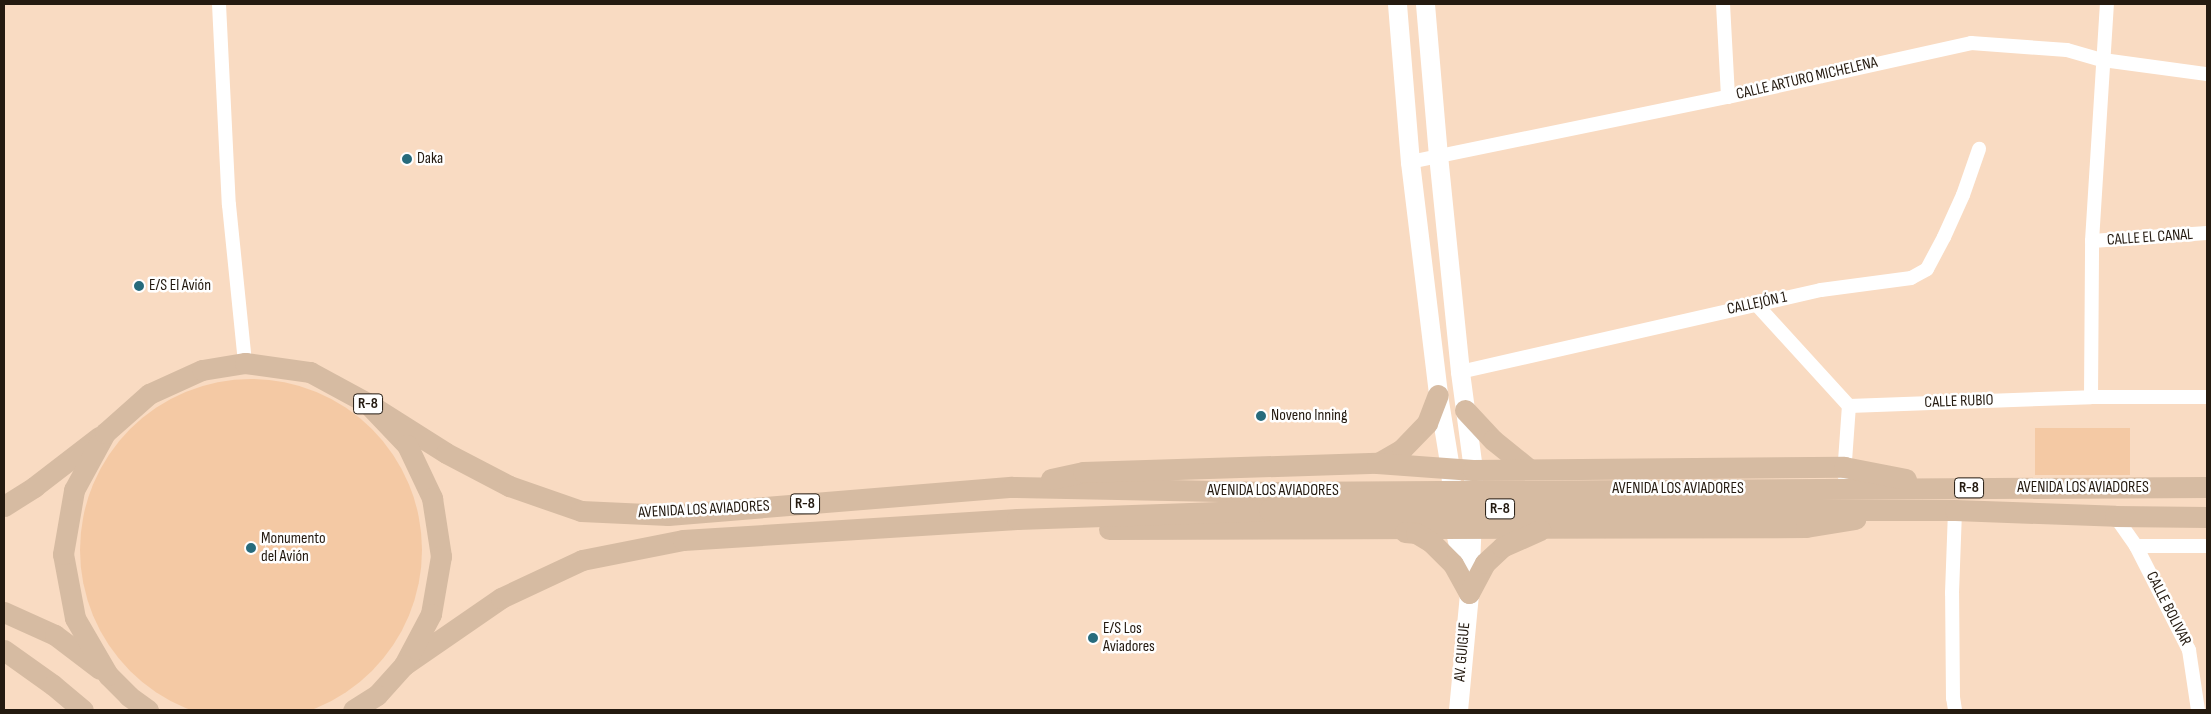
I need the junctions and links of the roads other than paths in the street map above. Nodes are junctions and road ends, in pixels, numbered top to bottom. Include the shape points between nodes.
1 (219, 4) edge
2 (1397, 4) edge
3 (1425, 4) edge
4 (1723, 4) edge
5 (2107, 4) edge
6 (2103, 60) junction
7 (2207, 74) edge
8 (1728, 97) junction
9 (1979, 149) dead end
10 (1438, 156) junction
11 (1410, 162) junction
12 (2207, 233) edge
13 (2092, 241) junction
14 (1756, 304) junction
15 (245, 363) junction
16 (1460, 372) junction
17 (1438, 394) junction
18 (2091, 397) junction
19 (2207, 397) edge
20 (367, 403) junction
21 (1849, 406) junction
22 (1465, 410) junction
23 (105, 433) junction
24 (1377, 463) junction
25 (1844, 467) junction
26 (1450, 468) junction
27 (1529, 469) junction
28 (1473, 470) junction
29 (1012, 487) junction
30 (2207, 487) edge
31 (1843, 488) junction
32 (1955, 488) junction
33 (1731, 499) junction
34 (1270, 501) junction
35 (4, 506) edge
36 (1916, 510) junction
37 (1955, 510) junction
38 (2115, 516) junction
39 (2207, 518) edge
40 (1016, 519) junction
41 (1550, 526) junction
42 (1463, 527) junction
43 (1383, 528) junction
44 (2136, 546) junction
45 (2207, 546) edge
46 (1469, 594) junction
47 (4, 612) edge
48 (4, 650) edge
49 (2193, 664) junction
50 (2207, 664) edge
51 (404, 666) junction
52 (108, 675) junction
53 (372, 703) edge
54 (83, 710) edge
55 (148, 710) edge
56 (353, 710) edge
57 (1458, 710) edge
58 (1955, 710) edge
59 (2198, 710) edge

1 - 15 street via 229,205
2 - 11 main road
3 - 10 main road
4 - 8 street
5 - 6 street
6 - 7 street, CALLE ARTURO MICHELENA
6 - 8 street, CALLE ARTURO MICHELENA via 2066,50 1971,42
6 - 13 street
8 - 10 street, CALLE ARTURO MICHELENA
9 - 14 street, CALLEJÓN 1 via 1963,195 1927,269 1911,278 1821,290
10 - 11 street, CALLE ARTURO MICHELENA
10 - 16 main road
11 - 17 main road
12 - 13 street, CALLE EL CANAL
13 - 18 street
14 - 16 street, CALLEJÓN 1
14 - 21 street
15 - 20 main road, R-8 via 310,372
15 - 23 main road, R-8 via 202,370 149,394
16 - 22 main road
17 - 24 main road via 1427,423 1402,449
17 - 26 main road
18 - 19 street, CALLE RUBIO
18 - 21 street, CALLE RUBIO
20 - 29 main road, AVENIDA LOS AVIADORES / R-8 via 446,453 509,486 581,511 668,515
20 - 51 main road, R-8 via 407,446 428,489 441,556 431,614
21 - 25 street
22 - 27 main road via 1493,440
22 - 28 main road
23 - 35 main road, R-8
23 - 52 main road, R-8 via 74,490 63,554 75,618
24 - 26 main road, R-8
24 - 29 main road, R-8 via 1083,472
25 - 27 main road
25 - 31 street
25 - 32 main road
26 - 28 main road
26 - 42 main road
27 - 28 main road
28 - 42 main road
29 - 34 main road, AVENIDA LOS AVIADORES / R-8
30 - 32 main road, AVENIDA LOS AVIADORES / R-8
31 - 32 main road, AVENIDA LOS AVIADORES / R-8
31 - 33 main road, AVENIDA LOS AVIADORES / R-8
33 - 34 main road, AVENIDA LOS AVIADORES / R-8
33 - 36 main road, AVENIDA LOS AVIADORES / R-8
34 - 40 main road, AVENIDA LOS AVIADORES / R-8
36 - 37 main road, AVENIDA LOS AVIADORES / R-8
36 - 41 main road, R-8 via 1806,527
37 - 38 main road, AVENIDA LOS AVIADORES / R-8
37 - 58 street via 1952,593
38 - 39 main road, AVENIDA LOS AVIADORES / R-8
38 - 44 street, CALLE BOLIVAR
40 - 43 main road via 1109,529
40 - 51 main road, AVENIDA LOS AVIADORES / R-8 via 683,540 582,560 500,598
41 - 42 main road, R-8
41 - 46 main road via 1502,547 1485,563
42 - 43 main road
42 - 46 main road, AV. GUIGUE
43 - 46 main road via 1416,534 1431,542 1453,564
44 - 45 street
44 - 49 street, CALLE BOLIVAR
46 - 57 main road, AV. GUIGUE
47 - 52 main road, R-8 via 55,635
48 - 54 main road
49 - 50 street
49 - 59 street, CALLE BOLIVAR
51 - 53 main road, R-8
52 - 55 main road, R-8
53 - 56 main road, R-8

